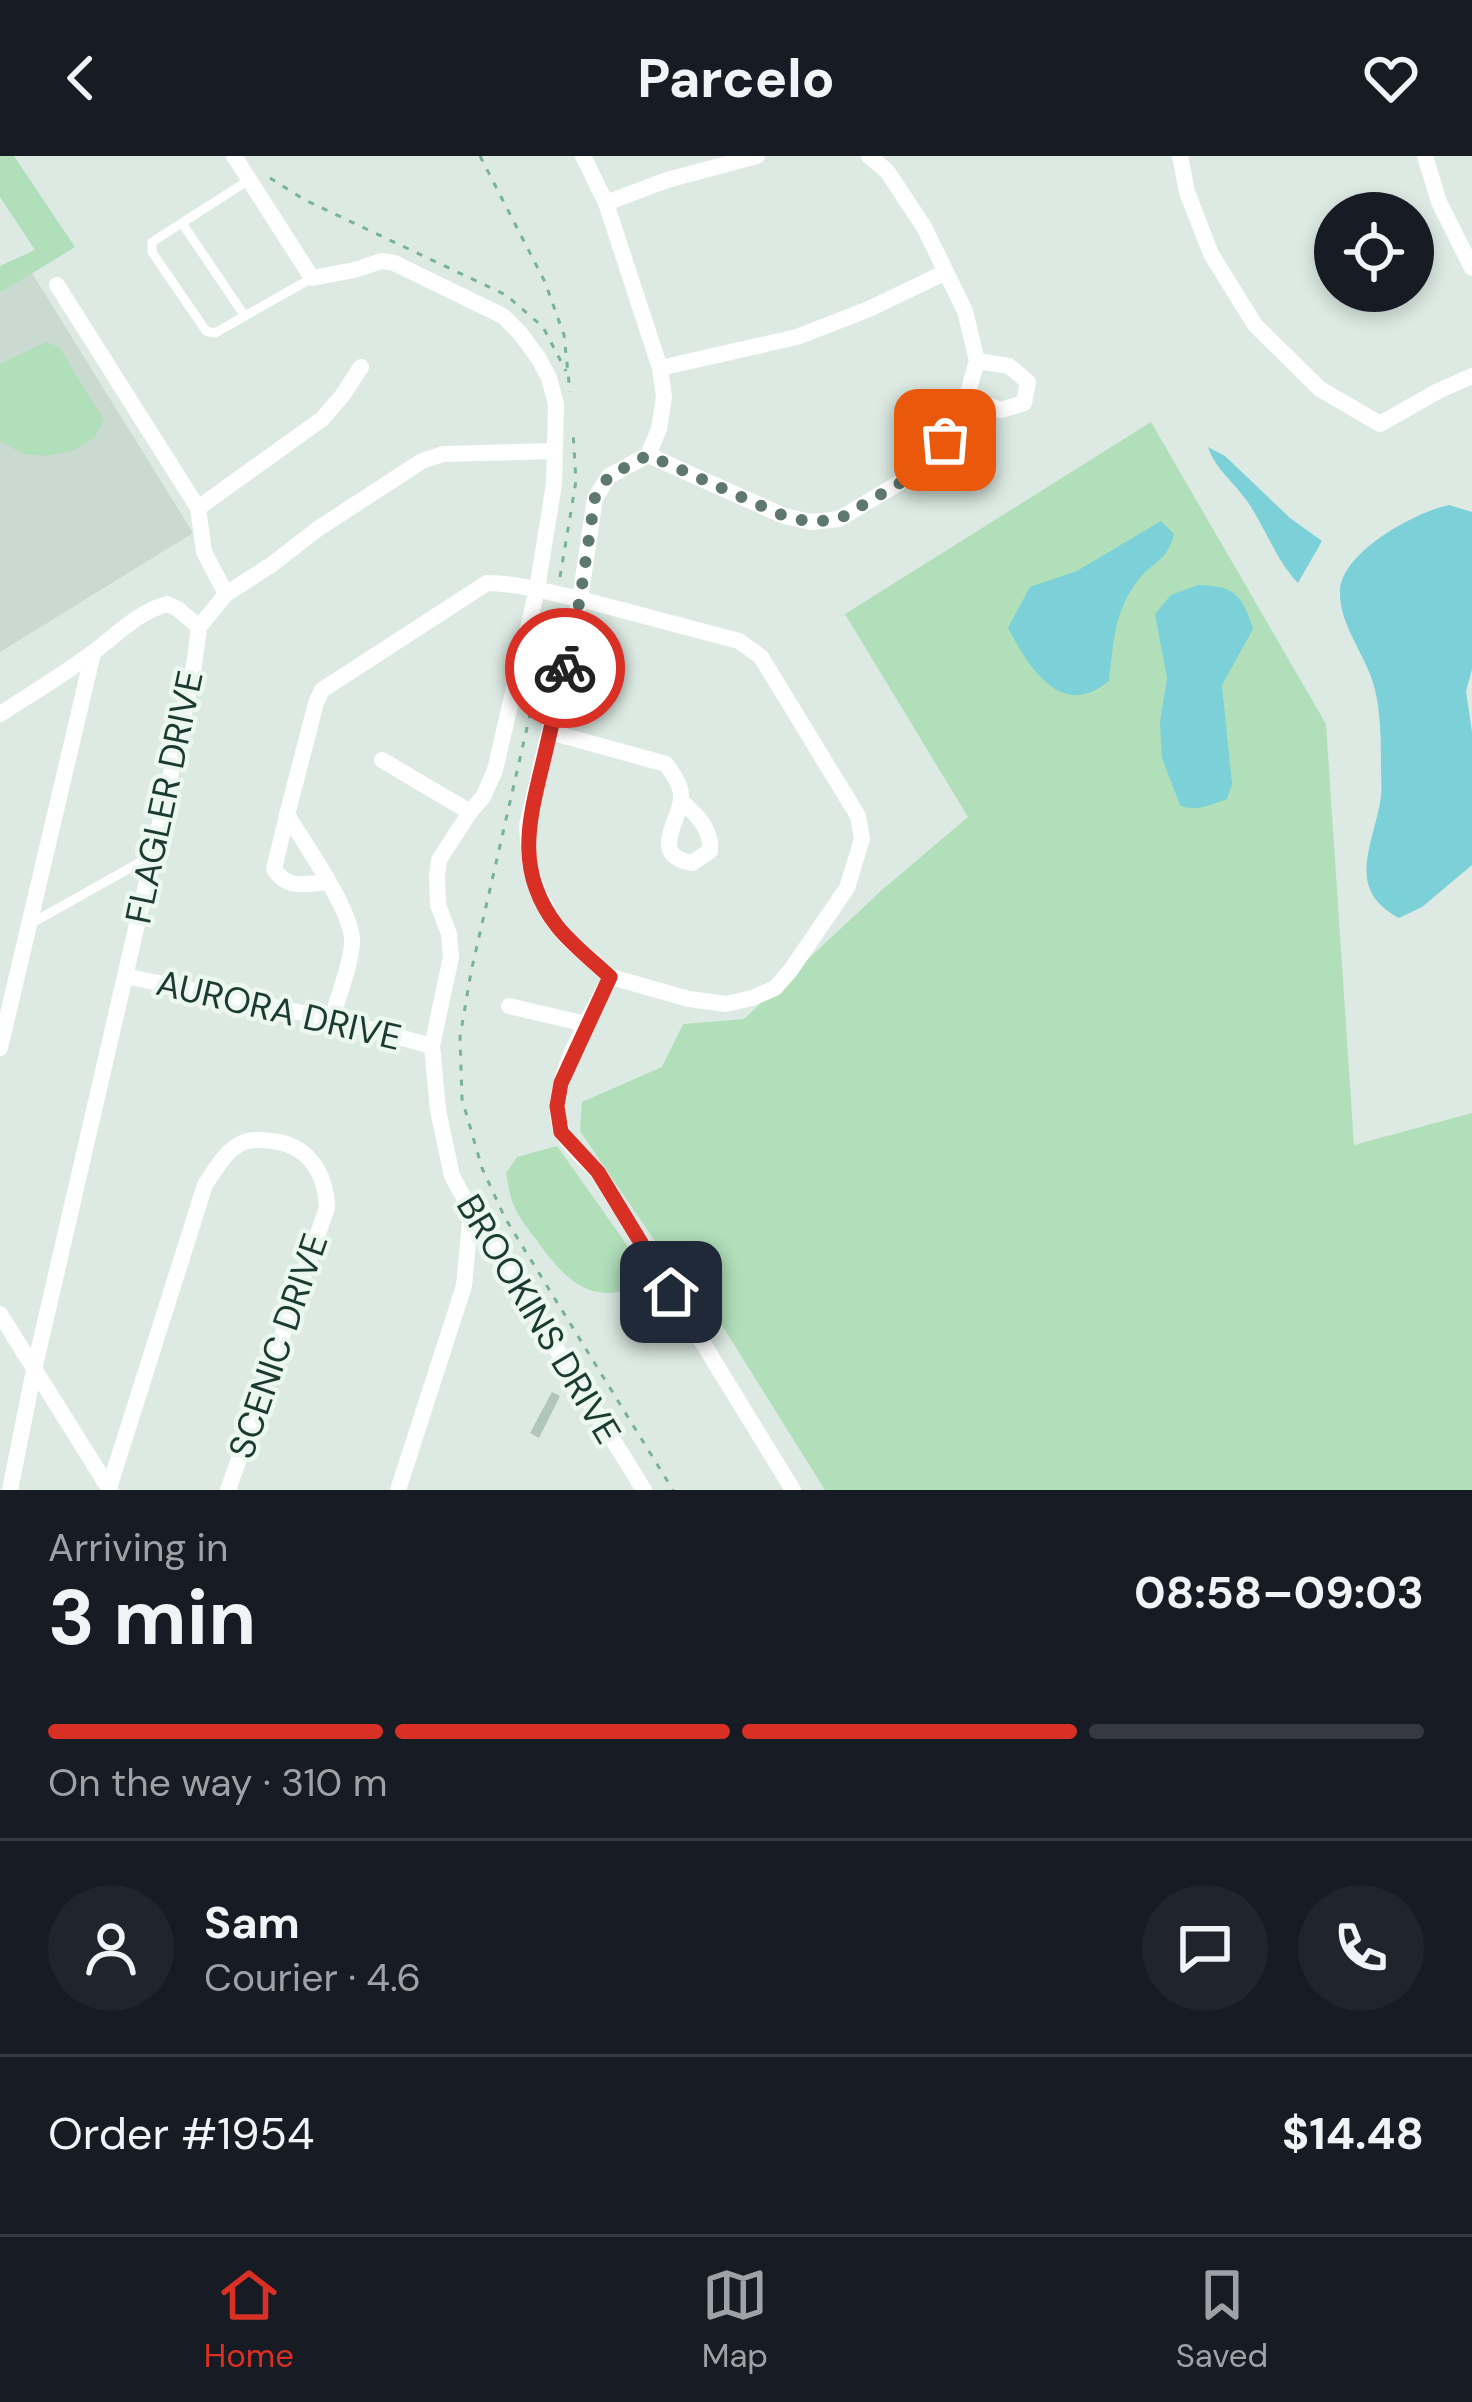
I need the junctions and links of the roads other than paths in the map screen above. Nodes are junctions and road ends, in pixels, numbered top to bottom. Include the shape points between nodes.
1 (234, 156) edge
2 (583, 156) edge
3 (757, 156) edge
4 (869, 156) edge
5 (1180, 156) edge
6 (1425, 156) edge
7 (249, 180) junction
8 (606, 203) junction
9 (182, 223) junction
10 (1472, 268) edge
11 (946, 272) junction
12 (312, 278) junction
13 (57, 285) dead end
14 (244, 315) junction
15 (977, 361) junction
16 (361, 367) dead end
17 (660, 368) junction
18 (1472, 376) edge
19 (966, 399) junction
20 (554, 452) junction
21 (648, 455) junction
22 (198, 508) junction
23 (537, 589) junction
24 (226, 594) junction
25 (580, 599) junction
26 (199, 627) junction
27 (93, 653) junction
28 (0, 714) edge
29 (550, 732) junction
30 (382, 760) dead end
31 (681, 801) dead end
32 (470, 812) junction
33 (287, 815) junction
34 (153, 855) junction
35 (327, 882) junction
36 (28, 926) junction
37 (125, 976) junction
38 (610, 977) junction
39 (509, 1006) dead end
40 (332, 1019) junction
41 (586, 1024) junction
42 (432, 1046) junction
43 (0, 1048) edge
44 (471, 1211) junction
45 (0, 1314) edge
46 (34, 1370) junction
47 (404, 1488) edge
48 (110, 1489) edge
49 (10, 1490) edge
50 (227, 1490) edge
51 (644, 1490) edge
52 (794, 1490) edge

1 - 7 street
2 - 8 street
3 - 8 street
4 - 11 street via 887,171
5 - 18 street via 1211,254 1256,325 1320,389 1381,424
6 - 10 street
7 - 9 lane
7 - 12 street
8 - 17 street
9 - 14 lane
9 - 14 lane via 152,242 152,252 206,331
11 - 15 street
11 - 17 street via 797,337
12 - 14 lane
12 - 20 street, BROOKINS DRIVE via 382,260 503,316 550,378
13 - 22 street
15 - 19 street
15 - 19 street via 1009,366 1028,382 1024,403 1001,410
16 - 22 street via 322,419
17 - 21 street via 664,397
19 - 21 street via 928,460 839,519 784,516
20 - 23 street, BROOKINS DRIVE
20 - 24 street, FLAGLER DRIVE via 422,461
21 - 25 street via 609,476 595,497
22 - 24 street via 204,552
23 - 25 street
23 - 32 street, BROOKINS DRIVE via 495,770
23 - 33 street via 487,583 322,690
24 - 26 street, FLAGLER DRIVE
25 - 29 street
25 - 38 street via 740,641 760,657 857,816 862,839 847,888 775,988 726,1004
26 - 27 street via 167,604 154,607
26 - 34 street, FLAGLER DRIVE
27 - 28 street
27 - 36 street
29 - 31 street via 666,764
29 - 38 street via 527,826 530,865 554,922
30 - 32 street
32 - 42 street, BROOKINS DRIVE via 439,860 438,905 451,957
33 - 35 street
33 - 35 street via 274,868 280,879
34 - 36 lane
34 - 37 street, FLAGLER DRIVE
35 - 40 street via 352,929
36 - 43 street
37 - 40 street, AURORA DRIVE
37 - 46 street, FLAGLER DRIVE
38 - 41 street
39 - 41 street
40 - 42 street, AURORA DRIVE
41 - 52 street via 561,1083 561,1132 598,1172
42 - 44 street, BROOKINS DRIVE via 452,1176
44 - 47 street via 464,1286
44 - 51 street, BROOKINS DRIVE
45 - 46 street
46 - 48 street
46 - 49 street, FLAGLER DRIVE
48 - 50 street, SCENIC DRIVE via 205,1185 227,1153 247,1140 270,1140 308,1156 321,1173 327,1208

